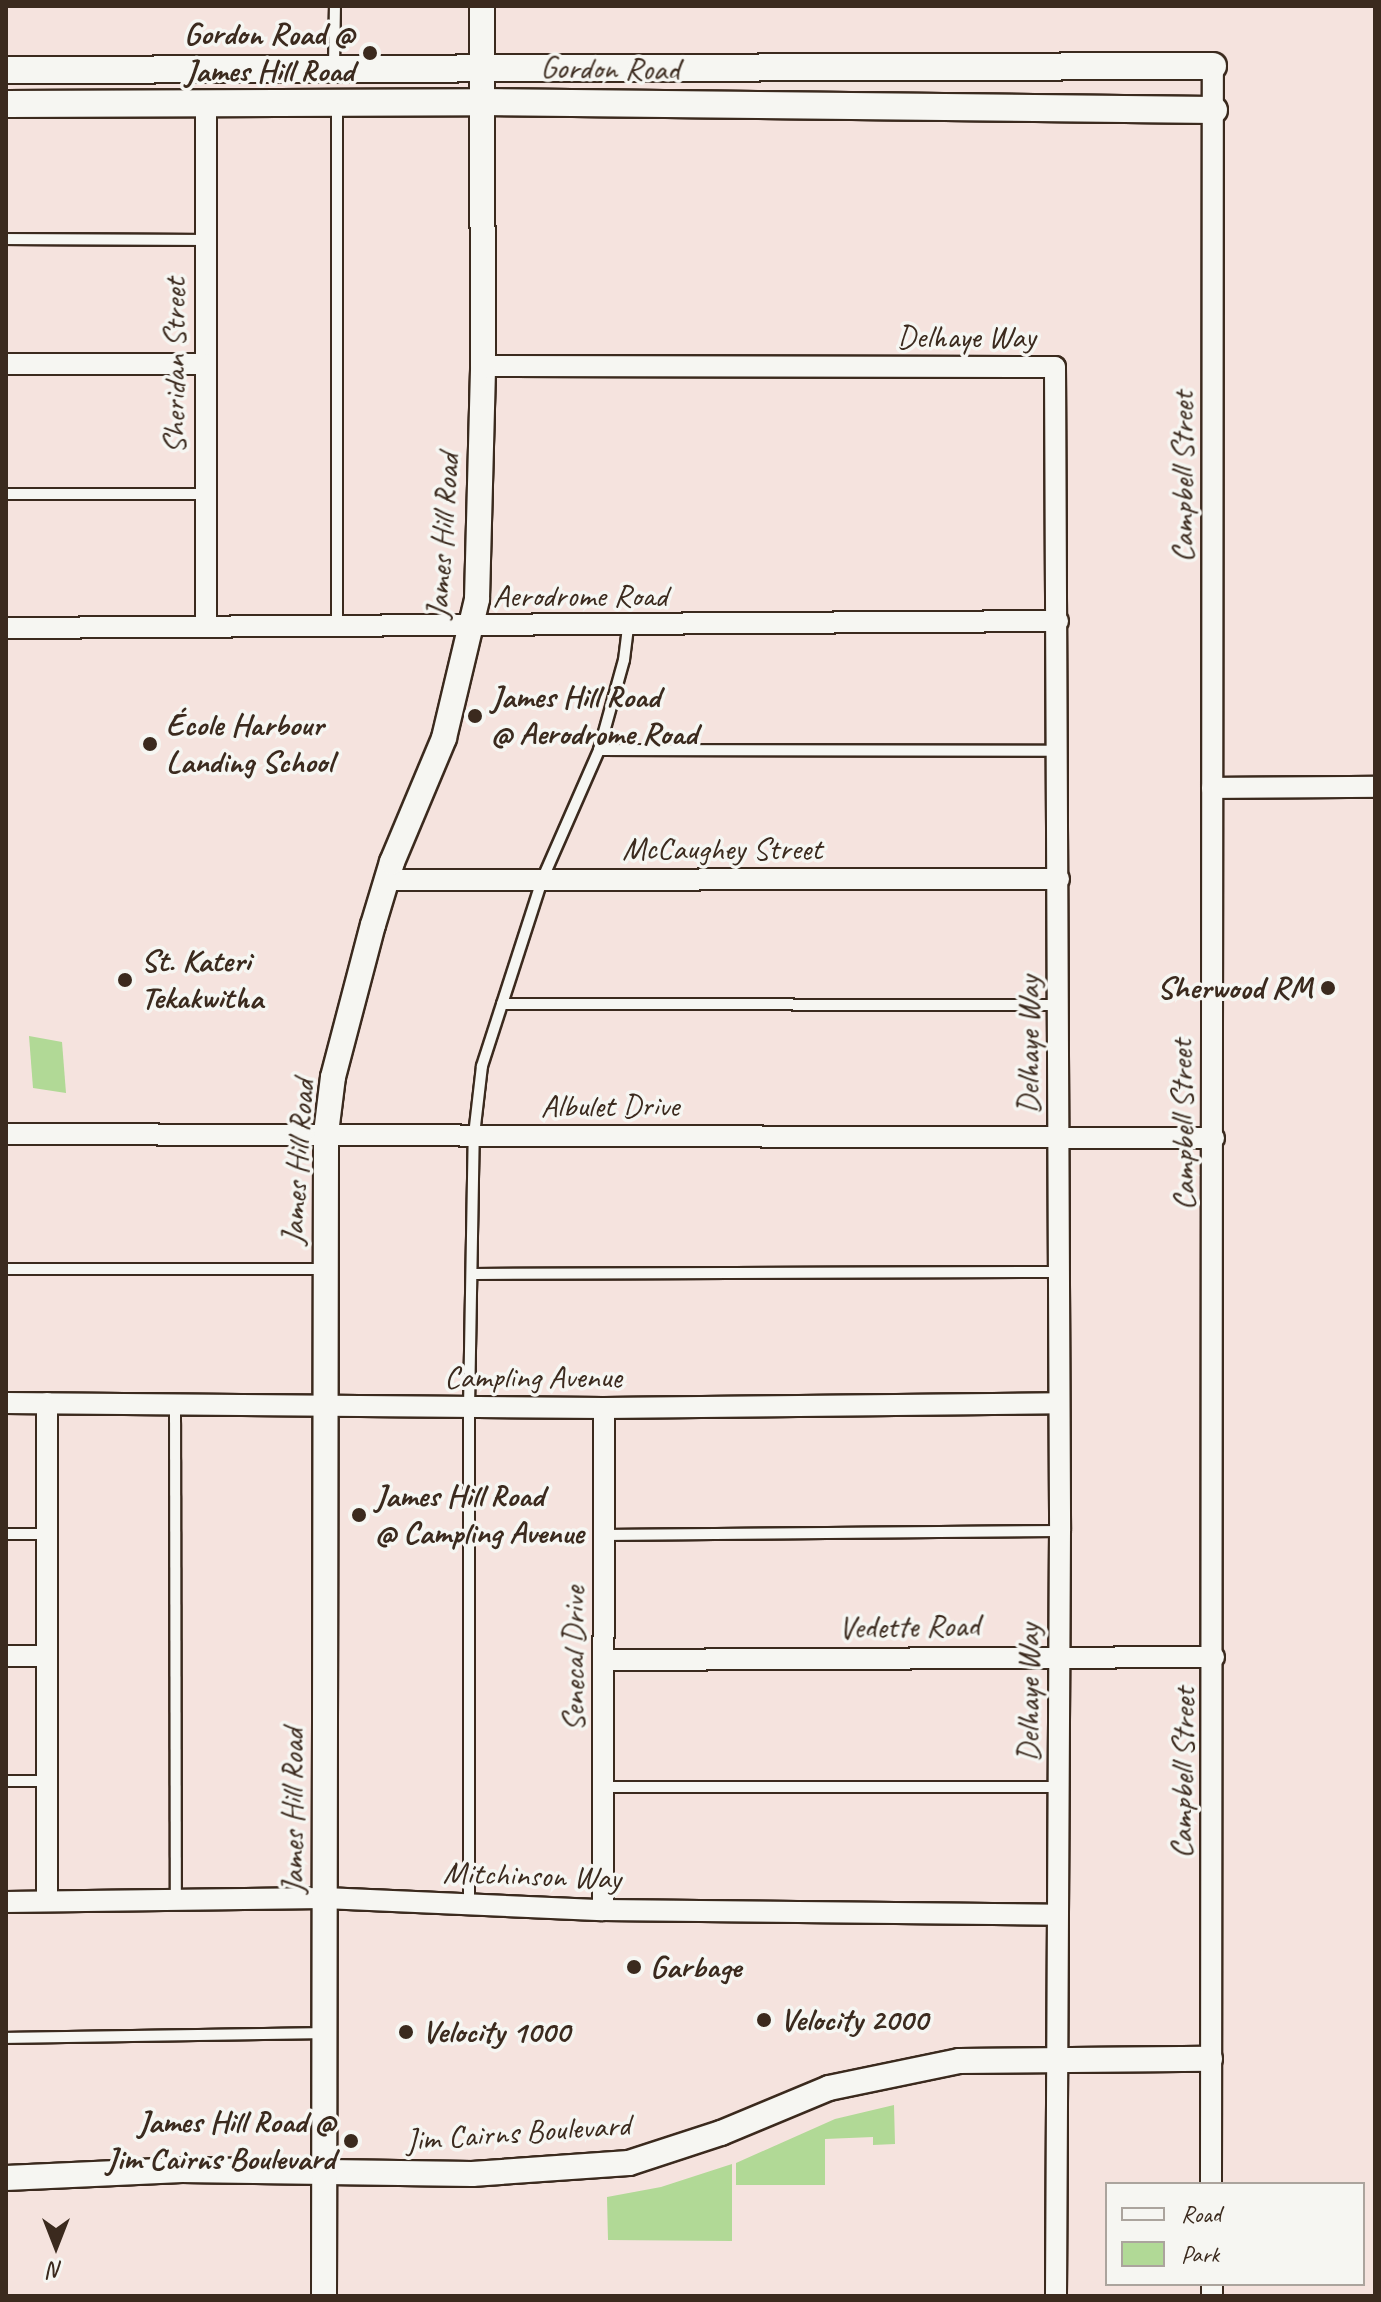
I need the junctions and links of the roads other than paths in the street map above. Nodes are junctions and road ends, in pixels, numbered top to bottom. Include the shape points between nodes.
1 (335, 6) edge
2 (482, 6) edge
3 (1213, 66) joint
4 (334, 67) junction
5 (482, 67) junction
6 (6, 70) edge
7 (337, 102) junction
8 (482, 102) junction
9 (6, 104) edge
10 (206, 105) junction
11 (1214, 110) junction
12 (6, 239) edge
13 (205, 240) junction
14 (6, 364) edge
15 (205, 364) junction
16 (483, 366) junction
17 (6, 494) edge
18 (205, 494) junction
19 (1058, 621) junction
20 (470, 626) junction
21 (628, 626) junction
22 (206, 627) junction
23 (337, 627) junction
24 (6, 628) edge
25 (599, 750) junction
26 (1058, 751) junction
27 (1375, 787) edge
28 (1212, 788) junction
29 (1059, 879) junction
30 (385, 880) junction
31 (542, 880) junction
32 (502, 1004) junction
33 (1059, 1005) junction
34 (326, 1133) junction
35 (6, 1134) edge
36 (474, 1135) junction
37 (1059, 1138) junction
38 (1214, 1138) junction
39 (6, 1269) edge
40 (323, 1269) junction
41 (1058, 1272) junction
42 (473, 1274) junction
43 (6, 1403) edge
44 (47, 1403) junction
45 (175, 1403) junction
46 (1059, 1403) junction
47 (327, 1405) junction
48 (469, 1408) junction
49 (604, 1408) junction
50 (1060, 1531) junction
51 (6, 1534) edge
52 (48, 1534) junction
53 (603, 1535) junction
54 (1059, 1655) junction
55 (6, 1656) edge
56 (46, 1656) junction
57 (1214, 1657) junction
58 (604, 1660) junction
59 (6, 1781) edge
60 (47, 1781) junction
61 (604, 1787) junction
62 (1058, 1787) junction
63 (324, 1898) junction
64 (176, 1899) junction
65 (47, 1901) junction
66 (6, 1902) edge
67 (469, 1904) junction
68 (603, 1910) junction
69 (1056, 1915) junction
70 (324, 2033) junction
71 (6, 2038) edge
72 (1056, 2058) junction
73 (1210, 2059) junction
74 (324, 2174) junction
75 (6, 2178) edge
76 (1211, 2182) edge
77 (324, 2296) edge
78 (1056, 2296) edge

1 - 4 lane
2 - 5 street, James Hill Road
3 - 5 main road, Gordon Road
3 - 11 street, Campbell Street
4 - 5 main road, Gordon Road
4 - 6 main road, Gordon Road
5 - 8 street, James Hill Road
7 - 8 main road, Gordon Road
7 - 10 main road, Gordon Road
7 - 23 lane
8 - 11 main road, Gordon Road
8 - 16 street, James Hill Road
9 - 10 main road, Gordon Road
10 - 13 street, Sheridan Street
11 - 28 street, Campbell Street
12 - 13 lane
13 - 15 street, Sheridan Street
14 - 15 street
15 - 18 street, Sheridan Street
16 - 19 street, Delhaye Way via 1055,367
16 - 20 street, James Hill Road via 477,599
17 - 18 lane
18 - 22 street, Sheridan Street
19 - 21 street, Aerodrome Road
19 - 26 street, Delhaye Way
20 - 21 street, Aerodrome Road
20 - 23 street, Aerodrome Road
20 - 30 street, James Hill Road via 444,738
21 - 25 lane
22 - 23 street, Aerodrome Road
22 - 24 street, Aerodrome Road
25 - 26 lane
25 - 31 lane
26 - 29 street, Delhaye Way
27 - 28 street
28 - 38 street, Campbell Street
29 - 31 street, McCaughey Street
29 - 33 street, Delhaye Way
30 - 31 street, McCaughey Street
30 - 34 street, James Hill Road via 333,1077
31 - 32 lane
32 - 33 lane
32 - 36 lane via 482,1066
33 - 37 street, Delhaye Way
34 - 35 street, Albulet Drive
34 - 36 street, Albulet Drive
34 - 40 street, James Hill Road
36 - 37 street, Albulet Drive
36 - 42 lane
37 - 38 street, Albulet Drive
37 - 41 street, Delhaye Way
38 - 57 street, Campbell Street
39 - 40 lane
40 - 47 street, James Hill Road
41 - 42 lane
41 - 46 street, Delhaye Way
42 - 48 lane
43 - 44 street, Campling Avenue
44 - 45 street, Campling Avenue
44 - 52 street
45 - 47 street, Campling Avenue
45 - 64 lane
46 - 49 street, Campling Avenue
46 - 50 street, Delhaye Way
47 - 48 street, Campling Avenue
47 - 63 street, James Hill Road
48 - 49 street, Campling Avenue
48 - 67 lane
49 - 53 street, Senecal Drive
50 - 53 lane
50 - 54 street, Delhaye Way
51 - 52 lane
52 - 56 street
53 - 58 street, Senecal Drive
54 - 57 street, Vedette Road
54 - 58 street, Vedette Road
54 - 62 street, Delhaye Way
55 - 56 street
56 - 60 street
57 - 73 street, Campbell Street
58 - 61 street, Senecal Drive
59 - 60 lane
60 - 65 street
61 - 62 lane
61 - 68 street, Senecal Drive
62 - 69 street, Delhaye Way
63 - 64 street, Mitchinson Way
63 - 67 street, Mitchinson Way
63 - 70 street, James Hill Road
64 - 65 street, Mitchinson Way
65 - 66 street, Mitchinson Way
67 - 68 street, Mitchinson Way
68 - 69 street, Mitchinson Way
69 - 72 street, Delhaye Way
70 - 71 lane
70 - 74 street, James Hill Road
72 - 73 street, Jim Cairns Boulevard
72 - 74 street, Jim Cairns Boulevard via 959,2061 829,2088 721,2133 629,2163 472,2174
72 - 78 street, Delhaye Way
73 - 76 street, Campbell Street
74 - 75 street, Jim Cairns Boulevard via 182,2170
74 - 77 street, James Hill Road

